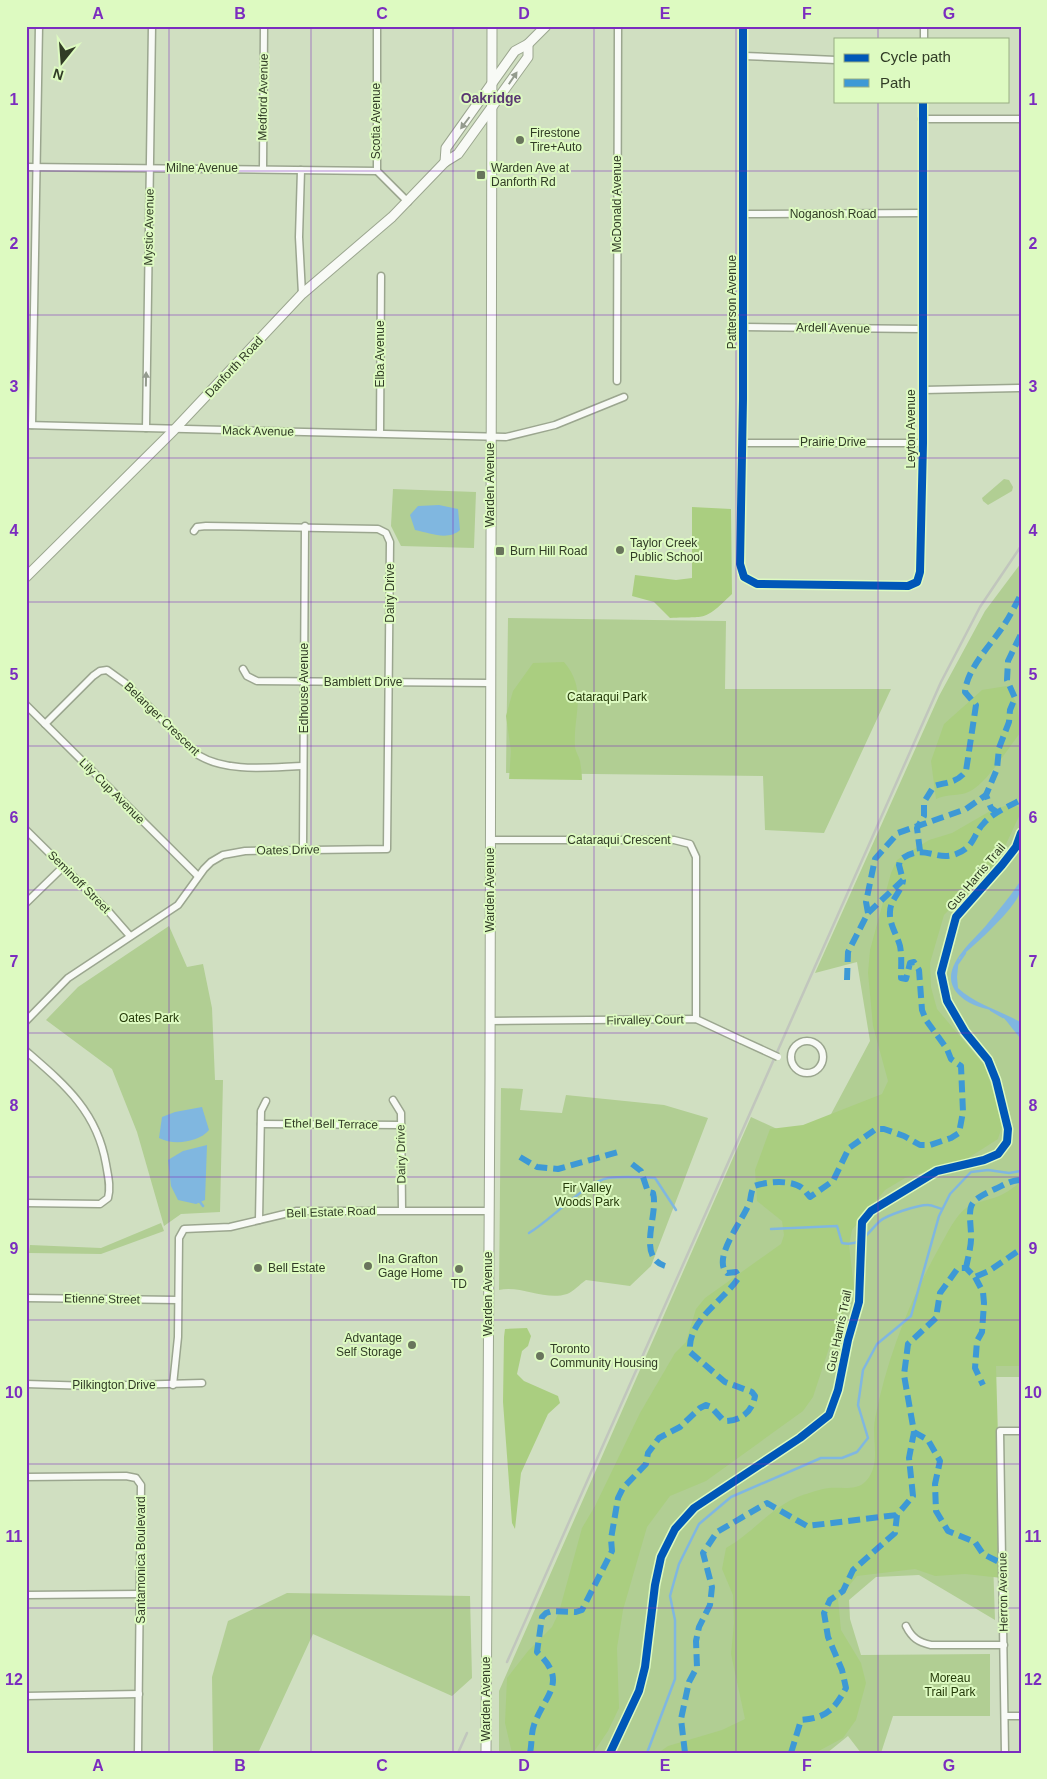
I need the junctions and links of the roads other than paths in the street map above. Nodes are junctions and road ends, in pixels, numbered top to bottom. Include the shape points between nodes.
1 (38, 26) edge
2 (152, 26) edge
3 (264, 26) edge
4 (377, 26) edge
5 (492, 26) edge
6 (546, 26) edge
7 (618, 26) edge
8 (743, 26) edge
9 (528, 44) junction
10 (744, 56) junction
11 (834, 60) edge
12 (492, 86) junction
13 (923, 102) edge
14 (491, 110) junction
15 (922, 119) junction
16 (1021, 119) edge
17 (445, 162) junction
18 (26, 167) edge
19 (37, 167) junction
20 (150, 168) junction
21 (263, 168) junction
22 (301, 170) junction
23 (377, 172) junction
24 (408, 202) junction
25 (922, 213) junction
26 (744, 214) junction
27 (381, 276) dead end
28 (302, 294) junction
29 (743, 327) junction
30 (922, 329) junction
31 (618, 381) dead end
32 (1021, 388) edge
33 (923, 390) junction
34 (624, 397) dead end
35 (29, 425) edge
36 (146, 428) junction
37 (174, 430) junction
38 (380, 433) junction
39 (491, 436) junction
40 (923, 442) junction
41 (743, 443) junction
42 (305, 526) junction
43 (194, 531) dead end
44 (26, 578) edge
45 (744, 578) joint
46 (243, 669) dead end
47 (390, 681) junction
48 (304, 682) junction
49 (489, 683) junction
50 (26, 706) edge
51 (45, 724) junction
52 (303, 766) junction
53 (26, 830) edge
54 (490, 840) junction
55 (387, 849) joint
56 (303, 850) junction
57 (63, 867) junction
58 (198, 876) junction
59 (26, 903) edge
60 (130, 936) junction
61 (696, 1019) junction
62 (26, 1021) edge
63 (490, 1021) junction
64 (26, 1050) edge
65 (792, 1062) junction
66 (393, 1100) dead end
67 (266, 1101) dead end
68 (261, 1124) junction
69 (401, 1125) junction
70 (26, 1203) edge
71 (402, 1210) junction
72 (488, 1211) junction
73 (259, 1220) junction
74 (26, 1298) edge
75 (178, 1300) junction
76 (202, 1383) dead end
77 (26, 1384) edge
78 (173, 1385) junction
79 (1021, 1432) edge
80 (26, 1477) edge
81 (140, 1594) junction
82 (26, 1595) edge
83 (906, 1626) dead end
84 (1004, 1645) junction
85 (139, 1694) junction
86 (26, 1696) edge
87 (1005, 1716) junction
88 (1021, 1716) edge
89 (138, 1753) edge
90 (486, 1753) edge
91 (1005, 1753) edge

1 - 19 street
2 - 20 street, Mystic Avenue
3 - 21 street, Medford Avenue
4 - 23 street, Scotia Avenue
5 - 12 main road, Warden Avenue
6 - 9 main road, Danforth Road
7 - 31 street, McDonald Avenue
8 - 10 street, Patterson Avenue
9 - 12 main road, Danforth Road via 516,51
14 -> 9 main road, Danforth Road via 528,57
10 - 11 street
10 - 26 street, Patterson Avenue
12 - 14 main road, Warden Avenue
12 -> 17 main road, Danforth Road via 446,148
13 - 15 street, Leyton Avenue
14 - 17 main road, Danforth Road via 458,154
14 - 39 main road, Warden Avenue
15 - 16 street
15 - 25 street, Leyton Avenue
17 - 24 main road, Danforth Road
18 - 19 street, Milne Avenue
19 - 20 street, Milne Avenue
19 - 35 street
20 - 21 street, Milne Avenue
36 -> 20 street, Mystic Avenue
21 - 22 street, Milne Avenue
22 - 23 street, Milne Avenue
22 - 28 street via 299,237
23 - 24 street, Scotia Avenue
24 - 28 main road, Danforth Road
25 - 26 street, Noganosh Road
25 - 30 street, Leyton Avenue
26 - 29 street, Patterson Avenue
27 - 38 street, Elba Avenue
28 - 37 main road, Danforth Road
29 - 30 street, Ardell Avenue
29 - 41 street, Patterson Avenue
30 - 33 street, Leyton Avenue
32 - 33 street
33 - 40 street, Leyton Avenue
34 - 39 street via 555,425 506,437
35 - 36 street, Mack Avenue
36 - 37 street, Mack Avenue
37 - 38 street, Mack Avenue
37 - 44 main road, Danforth Road
38 - 39 street, Mack Avenue
39 - 49 main road, Warden Avenue
40 - 41 street, Prairie Drive
40 - 45 street, Leyton Avenue via 920,572 917,582 908,586 757,584
41 - 45 street, Patterson Avenue via 740,564
42 - 43 street, Dairy Drive via 206,526 197,527
42 - 47 street, Dairy Drive via 378,529 386,533 390,542
42 - 48 street, Edhouse Avenue
46 - 48 street, Bamblett Drive via 247,676 257,681
47 - 48 street, Bamblett Drive
47 - 49 street, Bamblett Drive
47 - 55 street, Dairy Drive
48 - 52 street, Edhouse Avenue
49 - 54 main road, Warden Avenue
50 - 51 street, Lily Cup Avenue
51 - 52 street, Belanger Crescent via 93,676 107,670 126,683 210,763 224,766
51 - 58 street, Lily Cup Avenue
52 - 56 street, Edhouse Avenue
53 - 57 street, Seminoff Street
54 - 61 street, Cataraqui Crescent via 674,840 690,844 696,857
54 - 63 main road, Warden Avenue
55 - 56 street, Oates Drive
56 - 58 street, Oates Drive via 235,852 211,862
57 - 59 street
57 - 60 street, Seminoff Street
58 - 60 street, Oates Drive via 178,905
60 - 62 street via 68,978
61 - 63 street, Firvalley Court
61 - 65 street, Firvalley Court, bridge
63 - 72 main road, Warden Avenue
64 - 70 street via 69,1088 84,1108 97,1130 110,1189 108,1198 100,1204
65 - 65 street, Firvalley Court via 800,1072 810,1073 822,1065 823,1052 815,1042 802,1041 791,1052
66 - 69 street, Dairy Drive
67 - 68 street via 261,1111
68 - 69 street, Ethel Bell Terrace
68 - 73 street
69 - 71 street, Dairy Drive
71 - 72 street, Bell Estate Road
71 - 73 street, Bell Estate Road via 298,1211
72 - 90 main road, Warden Avenue
73 - 75 street, Bell Estate Road via 230,1227 184,1229 179,1238
74 - 75 street, Etienne Street
75 - 78 street, Bell Estate Road
76 - 78 street, Pilkington Drive
77 - 78 street, Pilkington Drive
79 - 84 street, Herron Avenue via 1000,1431
80 - 81 street, Santamonica Boulevard via 136,1478 141,1485
81 - 82 street
81 - 85 street, Santamonica Boulevard
83 - 84 street via 919,1642 931,1645
84 - 87 street, Herron Avenue
85 - 86 street
85 - 89 street, Santamonica Boulevard
87 - 88 street
87 - 91 street, Herron Avenue

